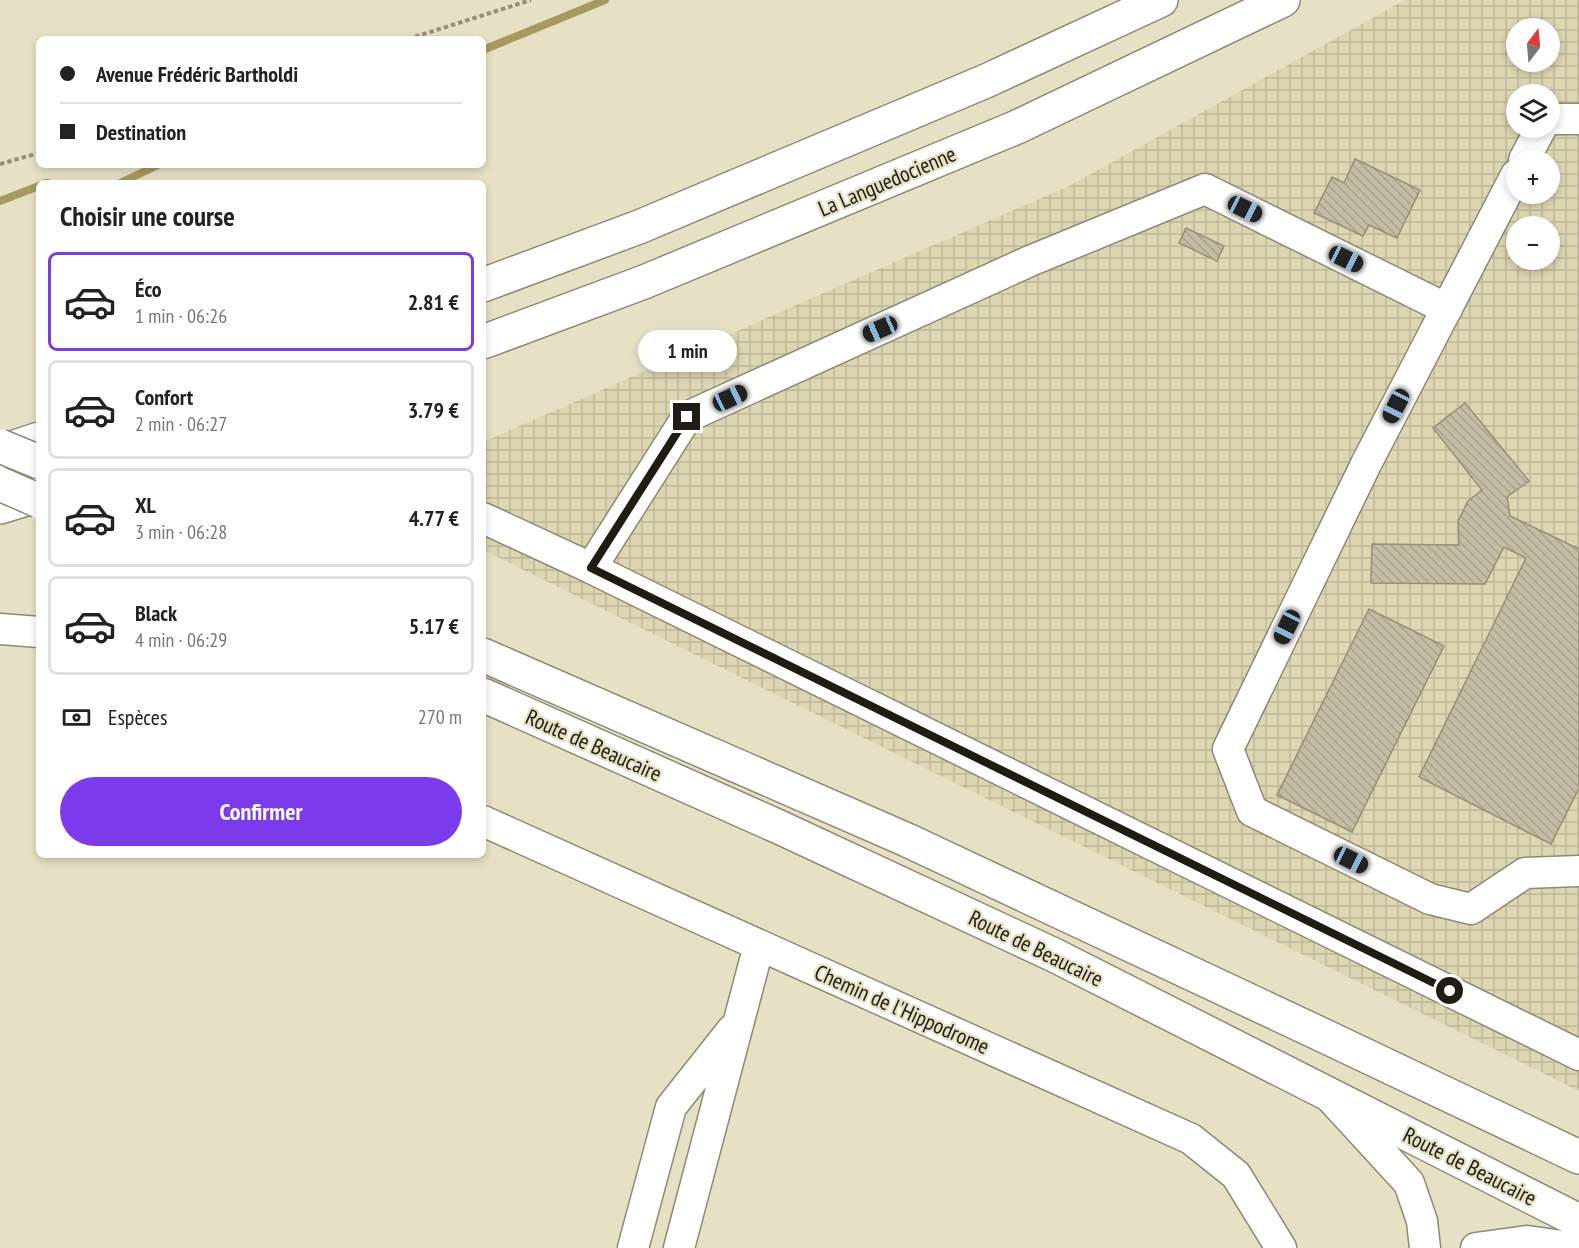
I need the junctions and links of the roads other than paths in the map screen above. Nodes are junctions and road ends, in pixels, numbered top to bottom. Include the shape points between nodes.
1 (1161, 0) edge
2 (1283, 0) edge
3 (1560, 119) edge
4 (1579, 119) edge
5 (1506, 194) edge
6 (486, 284) edge
7 (1447, 309) junction
8 (486, 341) edge
9 (36, 440) edge
10 (0, 446) edge
11 (0, 452) edge
12 (36, 461) edge
13 (0, 484) edge
14 (36, 496) edge
15 (36, 500) edge
16 (0, 507) edge
17 (486, 519) edge
18 (591, 568) junction
19 (0, 629) edge
20 (36, 632) edge
21 (486, 656) edge
22 (486, 696) edge
23 (486, 822) edge
24 (1579, 872) edge
25 (759, 945) junction
26 (739, 1021) junction
27 (1579, 1054) edge
28 (1325, 1092) junction
29 (1579, 1158) edge
30 (1579, 1221) edge
31 (633, 1248) edge
32 (680, 1248) edge
33 (1281, 1248) edge
34 (1425, 1248) edge
35 (1476, 1248) edge
36 (1577, 1248) edge

1 - 6 main road via 986,81 650,223
2 - 8 main road, La Languedocienne via 1017,127 644,282
3 - 4 street
5 - 7 street
7 - 18 street via 1205,189 1030,261 687,417
7 - 24 street via 1366,464 1228,749 1252,811 1430,899 1472,909 1525,873
9 - 11 main road
10 - 12 main road, bridge
13 - 15 main road, bridge
14 - 16 main road
17 - 18 street
18 - 27 street
19 - 20 street
21 - 29 main road, Route de Beaucaire via 907,840
22 - 28 main road, Route de Beaucaire via 1054,955
23 - 25 street, Chemin de l'Hippodrome
25 - 26 street
25 - 33 street, Chemin de l'Hippodrome via 1191,1139 1236,1175
26 - 31 street via 671,1107
26 - 32 street
28 - 30 main road, Route de Beaucaire
28 - 34 street via 1408,1183 1422,1221
35 - 36 street via 1527,1241

